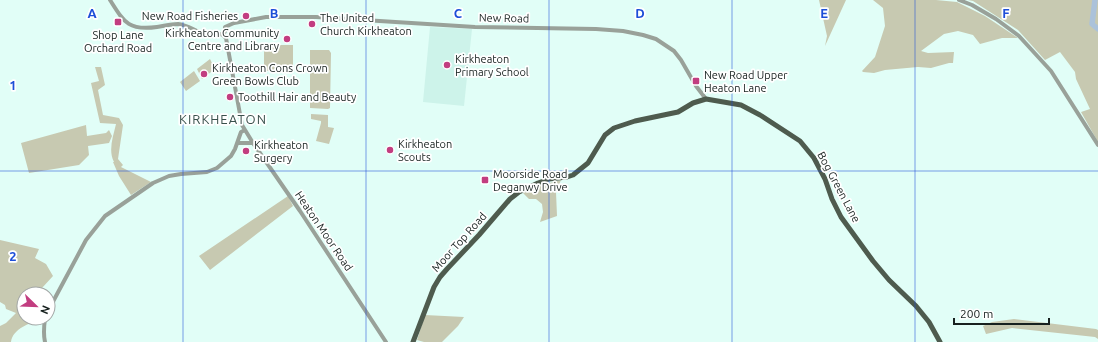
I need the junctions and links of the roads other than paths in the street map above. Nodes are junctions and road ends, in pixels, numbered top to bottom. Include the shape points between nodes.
1 (110, 0) edge
2 (959, 0) edge
3 (223, 35) junction
4 (706, 99) junction
5 (245, 130) junction
6 (237, 143) junction
7 (253, 143) junction
8 (1098, 145) edge
9 (56, 296) edge
10 (44, 326) edge
11 (45, 342) edge
12 (386, 342) edge
13 (413, 342) edge
14 (940, 342) edge

1 - 3 street via 129,25 141,28 180,24 205,34
2 - 8 street via 972,5 1019,36 1051,71
3 - 4 street, New Road via 225,27 234,23 266,17 624,31 656,39 674,51
3 - 5 street, Heaton Moor Road via 226,38 239,117
4 - 13 main road, Moor Top Road via 678,112 614,128 605,135 588,163 573,175 538,183 510,199 440,277
4 - 14 main road, Bog Green Lane via 741,105 800,141 814,158 841,217 873,261 929,322
5 - 6 street via 241,132
5 - 7 street, Heaton Moor Road
6 - 7 street
6 - 9 street via 231,156 217,168 207,172 169,176 153,183 105,216 86,240
7 - 12 street, Heaton Moor Road
10 - 11 street

